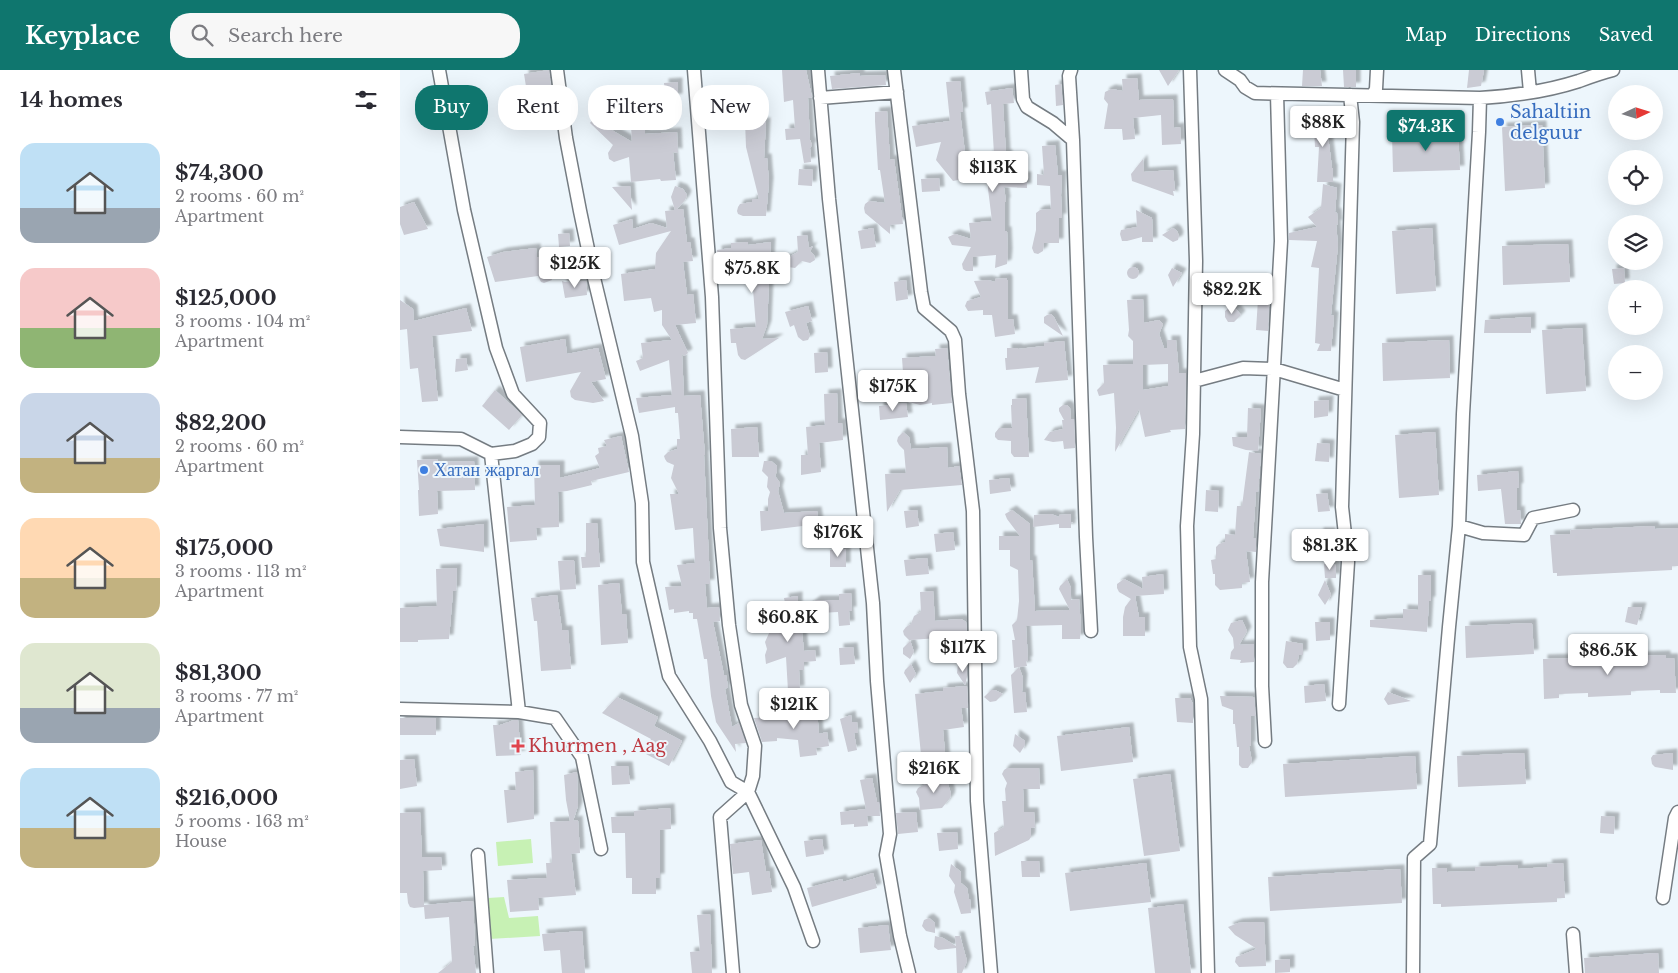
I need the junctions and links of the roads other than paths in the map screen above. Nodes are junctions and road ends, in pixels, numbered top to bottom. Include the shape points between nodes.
1 (439, 70) edge
2 (557, 70) edge
3 (694, 70) edge
4 (818, 70) edge
5 (894, 70) edge
6 (1021, 70) edge
7 (1071, 70) edge
8 (1190, 70) edge
9 (1226, 70) edge
10 (1377, 70) edge
11 (1528, 70) edge
12 (1613, 70) edge
13 (897, 92) junction
14 (1530, 92) junction
15 (1277, 94) junction
16 (1350, 95) junction
17 (1373, 95) junction
18 (820, 98) junction
19 (1480, 98) junction
20 (1073, 140) junction
21 (1274, 368) junction
22 (1194, 381) junction
23 (1345, 390) junction
24 (400, 437) edge
25 (491, 454) junction
26 (1573, 510) dead end
27 (1459, 526) junction
28 (1090, 631) dead end
29 (1339, 704) dead end
30 (400, 709) edge
31 (519, 712) junction
32 (1265, 741) dead end
33 (748, 792) junction
34 (1678, 812) edge
35 (601, 849) dead end
36 (478, 855) dead end
37 (1663, 898) dead end
38 (1573, 934) dead end
39 (813, 941) dead end
40 (487, 973) edge
41 (733, 973) edge
42 (909, 973) edge
43 (991, 973) edge
44 (1208, 973) edge
45 (1413, 973) edge
46 (1576, 973) edge

1 - 25 street via 464,210 496,348 513,394 540,423 539,437 532,444 515,451
2 - 33 street via 580,211 632,436 642,503 644,562 669,676 710,741 731,782
3 - 33 street via 712,297 720,528 728,625 741,706 755,746 754,776
4 - 18 street
5 - 13 street
6 - 20 street via 1023,98 1027,107
7 - 20 street
8 - 22 street via 1196,261
9 - 15 street via 1255,93
10 - 17 street
11 - 14 street
12 - 14 street
13 - 18 street
13 - 43 street via 924,308 951,331 955,340 973,511 977,801
14 - 19 street
15 - 16 street
15 - 21 street via 1281,241
16 - 17 street
16 - 23 street via 1353,122
17 - 19 street
18 - 42 street via 873,604 890,834 886,856
19 - 27 street
20 - 28 street
21 - 22 street via 1243,368
21 - 23 street
21 - 32 street via 1262,582
22 - 44 street via 1194,434 1187,526 1190,646 1201,699
23 - 29 street via 1342,507 1348,562
24 - 25 street via 461,440
25 - 31 street
26 - 27 street via 1533,518 1524,535 1483,533
27 - 45 street via 1430,844 1414,858
30 - 31 street
31 - 35 street via 555,718 582,757
33 - 39 street via 794,886
33 - 41 street via 720,817
34 - 37 street
36 - 40 street
38 - 46 street

